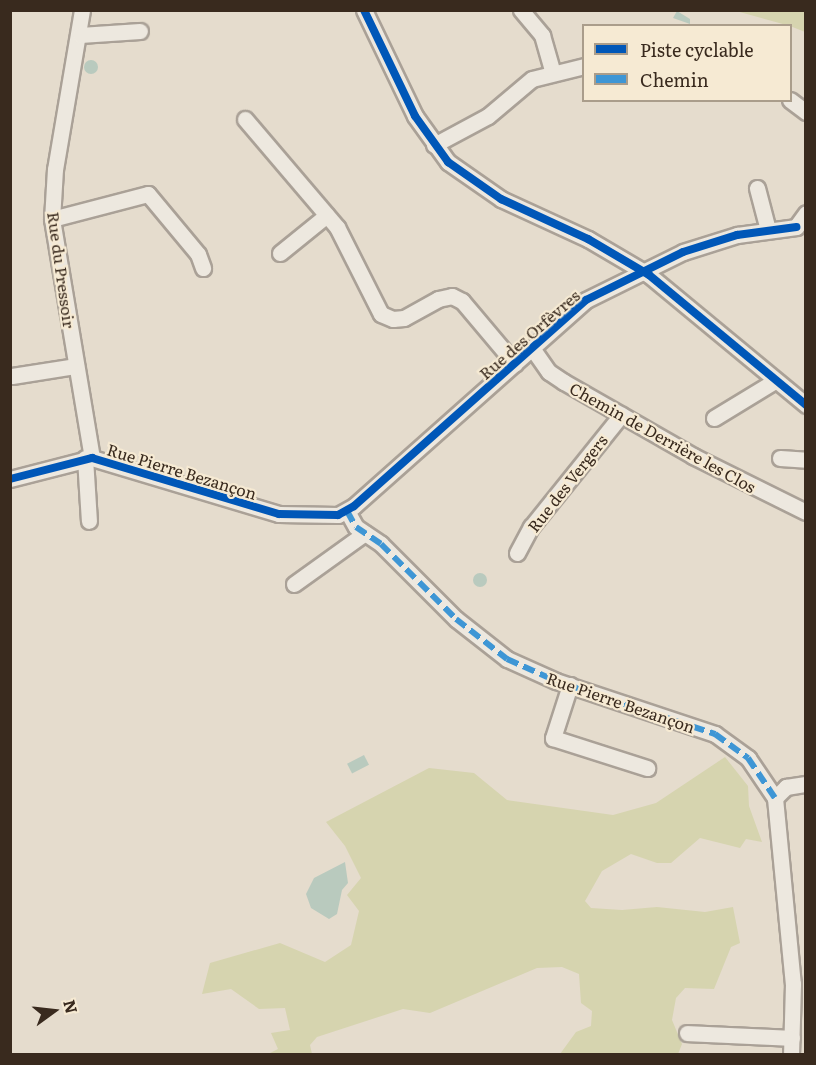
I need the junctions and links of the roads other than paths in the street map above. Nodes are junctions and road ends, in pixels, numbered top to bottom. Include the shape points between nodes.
1 (82, 10) edge
2 (364, 10) edge
3 (521, 10) edge
4 (140, 31) dead end
5 (80, 35) junction
6 (582, 66) edge
7 (552, 71) junction
8 (792, 102) edge
9 (806, 112) edge
10 (245, 118) dead end
11 (434, 145) junction
12 (757, 188) dead end
13 (806, 213) edge
14 (327, 215) junction
15 (52, 219) junction
16 (768, 231) junction
17 (801, 231) edge
18 (280, 253) dead end
19 (203, 268) dead end
20 (641, 271) junction
21 (532, 348) junction
22 (515, 364) junction
23 (76, 366) junction
24 (12, 376) edge
25 (774, 382) junction
26 (806, 405) edge
27 (621, 415) junction
28 (714, 418) dead end
29 (89, 458) junction
30 (780, 458) dead end
31 (806, 460) edge
32 (10, 479) edge
33 (347, 511) junction
34 (806, 512) edge
35 (89, 521) dead end
36 (365, 533) junction
37 (517, 554) dead end
38 (294, 584) dead end
39 (570, 685) junction
40 (647, 768) dead end
41 (806, 784) edge
42 (775, 798) junction
43 (799, 985) edge
44 (687, 1033) dead end
45 (792, 1038) junction
46 (791, 1054) edge

1 - 5 street, Rue du Pressoir
2 - 11 street via 415,116
3 - 7 street via 542,35
4 - 5 street
5 - 15 street, Rue du Pressoir via 55,169
6 - 7 street
7 - 11 street via 516,90 488,116
8 - 9 street
10 - 14 street
11 - 20 street via 448,162 486,189 588,239
12 - 16 street
13 - 17 street
14 - 18 street
14 - 22 street via 342,235 381,314 404,318 438,299 452,297 462,301
15 - 19 street via 148,194 198,254
15 - 23 street, Rue du Pressoir
16 - 17 street, Rue des Orfèvres
16 - 20 street, Rue des Orfèvres via 717,241
20 - 21 street, Rue des Orfèvres via 586,300
20 - 25 street via 664,285
21 - 22 street, Rue des Orfèvres
21 - 27 street, Chemin de Derrière les Clos via 549,372
22 - 33 street, Rue des Orfèvres
23 - 24 street
23 - 29 street, Rue du Pressoir
25 - 26 street
25 - 28 street
27 - 34 street, Chemin de Derrière les Clos
27 - 37 street, Rue des Vergers via 531,527
29 - 32 street, Rue Pierre Bezançon
29 - 33 street, Rue Pierre Bezançon via 279,514 330,516
29 - 35 street, Rue du Pressoir
30 - 31 street
33 - 36 street, Rue Pierre Bezançon
36 - 38 street
36 - 39 street, Rue Pierre Bezançon via 477,637 530,671
39 - 40 street via 553,738
39 - 42 street, Rue Pierre Bezançon via 715,734 748,759
41 - 42 street via 786,787
42 - 43 street
43 - 45 street
44 - 45 street
45 - 46 street

